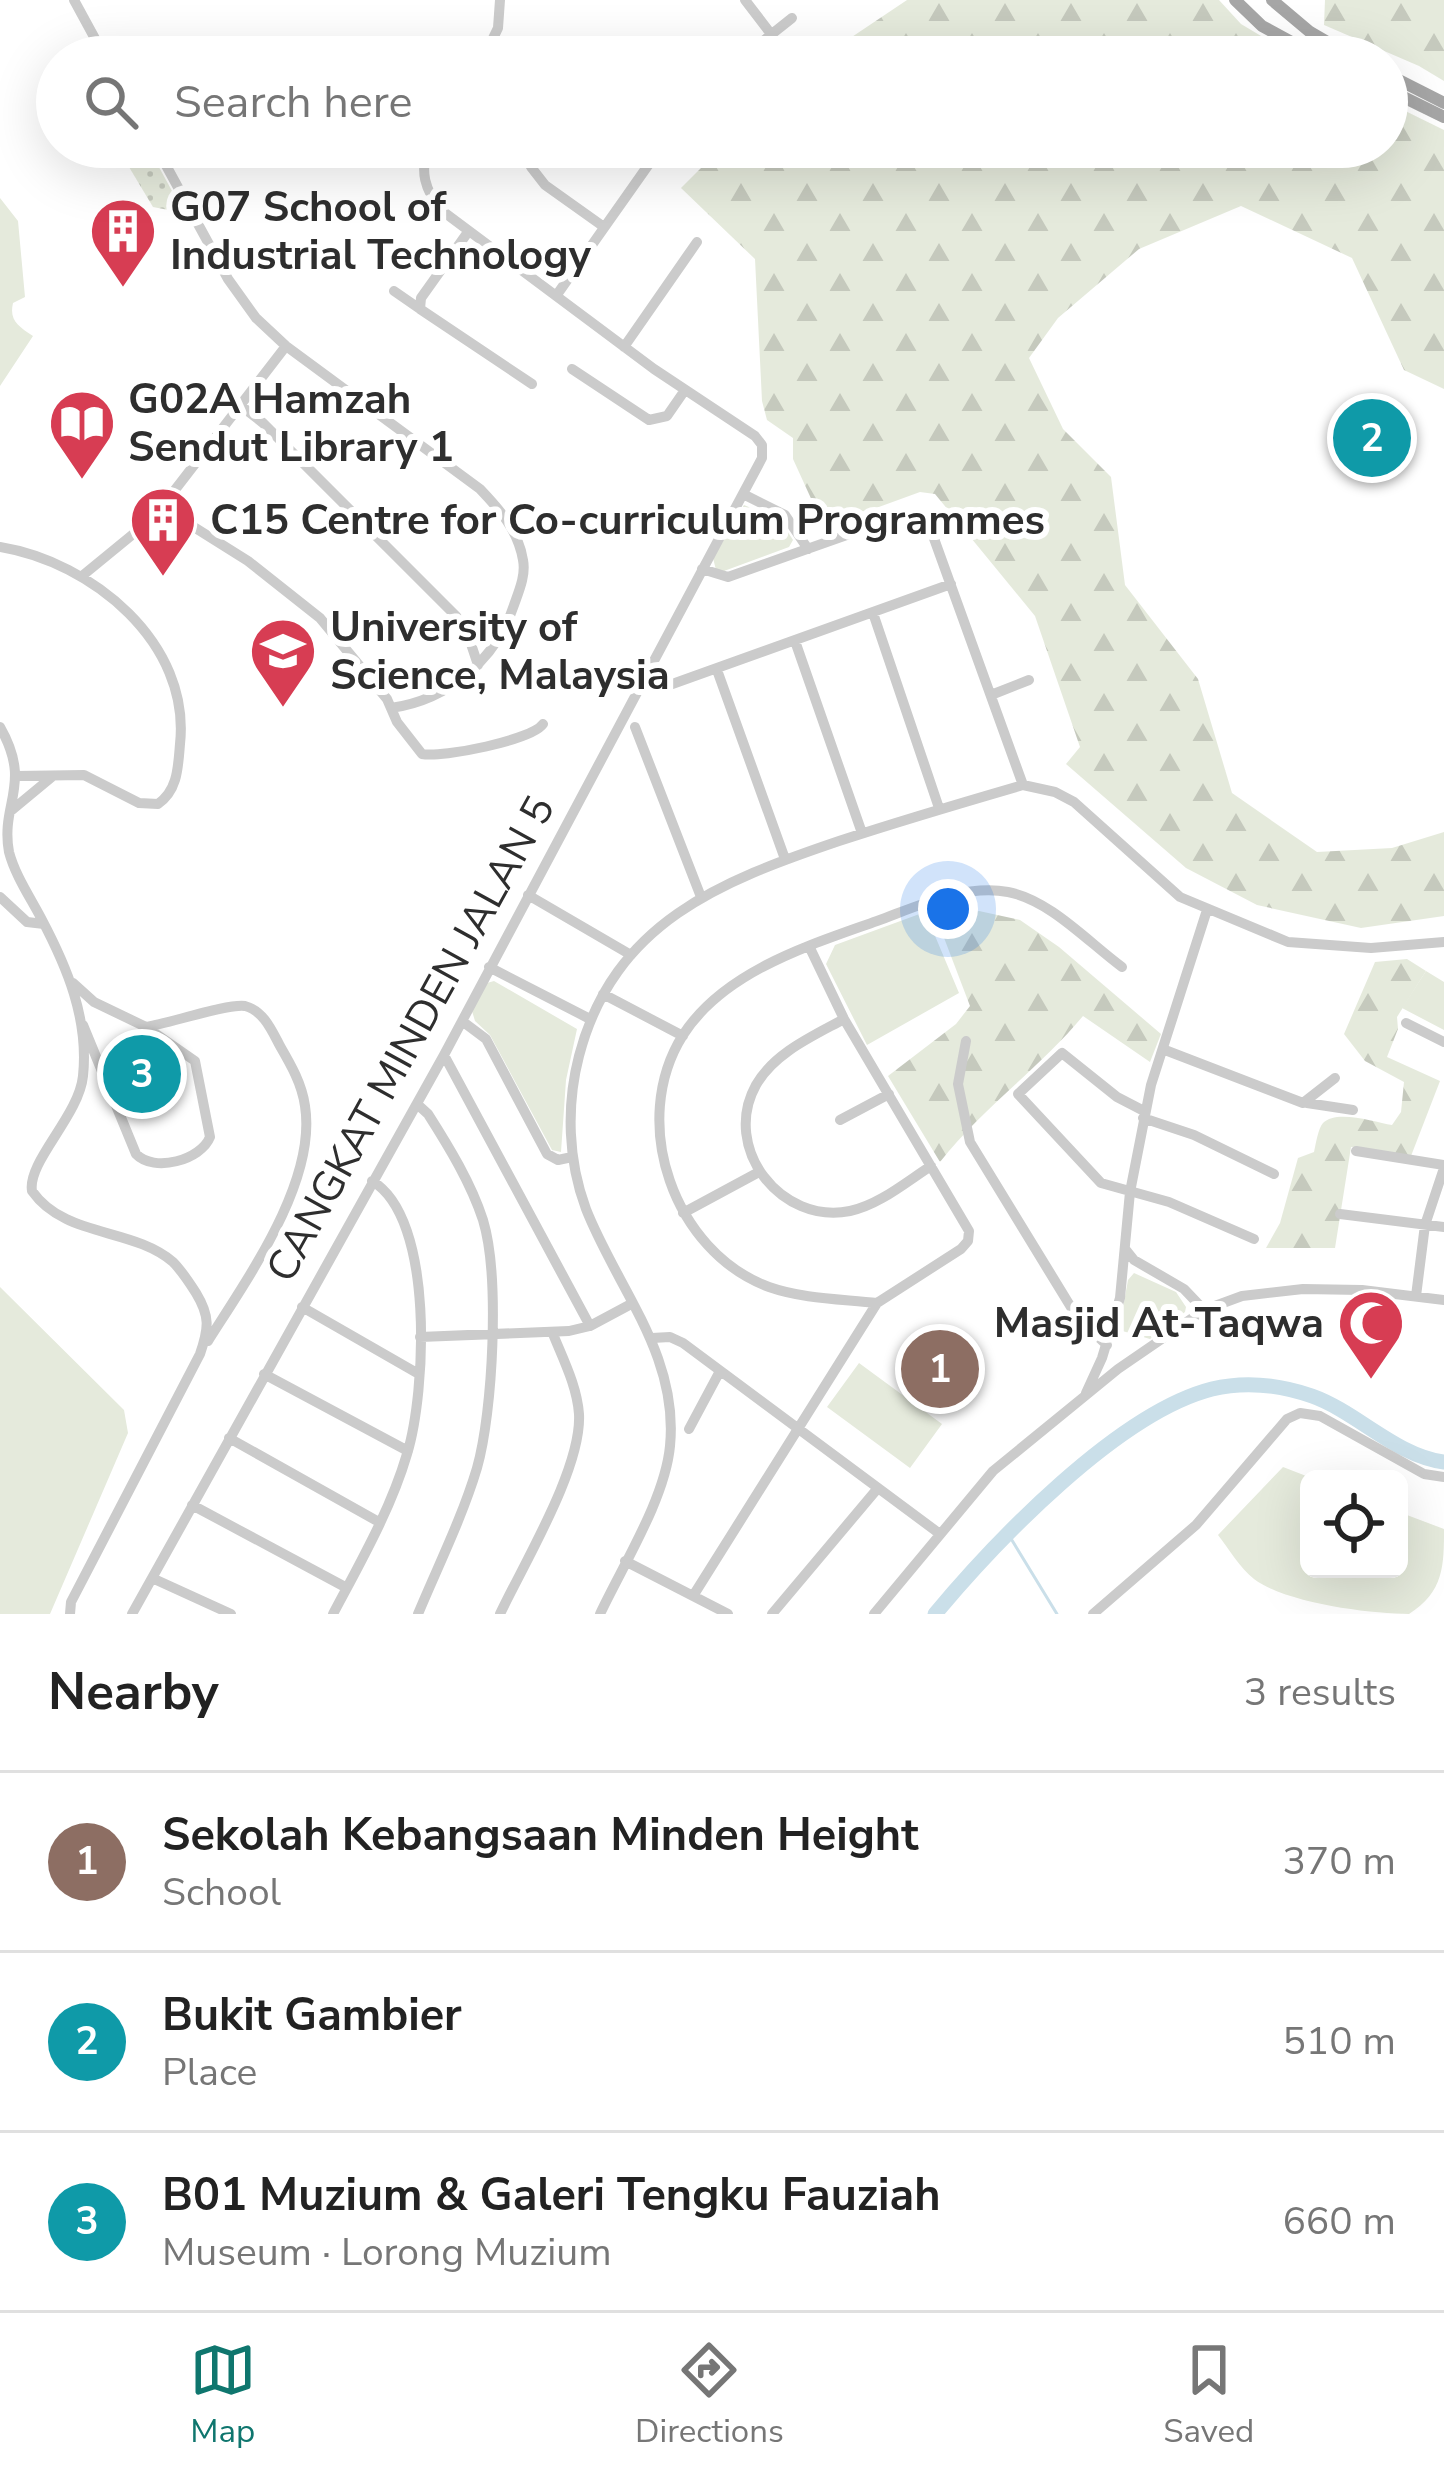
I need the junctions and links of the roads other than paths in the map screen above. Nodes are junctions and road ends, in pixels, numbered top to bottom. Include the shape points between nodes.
1 (74, 0) edge
2 (500, 0) edge
3 (746, 0) edge
4 (1235, 0) edge
5 (1272, 0) edge
6 (1281, 0) edge
7 (792, 18) dead end
8 (1295, 20) junction
9 (771, 34) junction
10 (94, 36) edge
11 (494, 36) edge
12 (769, 36) edge
13 (1280, 36) edge
14 (1320, 36) edge
15 (1408, 85) edge
16 (1408, 99) edge
17 (1444, 103) edge
18 (1444, 117) edge
19 (168, 168) edge
20 (423, 168) edge
21 (532, 168) edge
22 (646, 168) edge
23 (604, 227) junction
24 (468, 232) junction
25 (697, 242) dead end
26 (394, 292) dead end
27 (556, 296) junction
28 (420, 309) junction
29 (286, 346) junction
30 (624, 347) junction
31 (572, 368) dead end
32 (532, 384) dead end
33 (685, 390) junction
34 (240, 405) junction
35 (743, 494) junction
36 (162, 507) junction
37 (0, 547) edge
38 (808, 549) junction
39 (702, 569) junction
40 (82, 576) junction
41 (951, 584) junction
42 (873, 613) junction
43 (795, 641) junction
44 (478, 665) junction
45 (717, 670) junction
46 (1029, 680) dead end
47 (640, 686) junction
48 (992, 695) junction
49 (392, 708) junction
50 (543, 724) dead end
51 (0, 727) edge
52 (635, 727) dead end
53 (16, 776) junction
54 (54, 776) junction
55 (1023, 785) junction
56 (939, 808) junction
57 (10, 812) junction
58 (862, 833) junction
59 (785, 859) junction
60 (527, 895) junction
61 (0, 897) edge
62 (701, 897) junction
63 (1207, 910) junction
64 (44, 924) junction
65 (1444, 942) edge
66 (809, 946) junction
67 (631, 955) junction
68 (489, 967) junction
69 (1122, 967) dead end
70 (73, 983) junction
71 (603, 994) junction
72 (97, 1004) junction
73 (590, 1019) junction
74 (844, 1019) junction
75 (81, 1020) junction
76 (462, 1021) junction
77 (1406, 1023) dead end
78 (146, 1027) junction
79 (682, 1036) junction
80 (966, 1040) dead end
81 (1444, 1042) edge
82 (1165, 1050) junction
83 (444, 1055) junction
84 (1335, 1078) dead end
85 (889, 1094) junction
86 (1307, 1103) junction
87 (417, 1104) junction
88 (1353, 1110) dead end
89 (1143, 1115) junction
90 (841, 1120) dead end
91 (1356, 1151) dead end
92 (572, 1157) junction
93 (932, 1166) junction
94 (1444, 1166) edge
95 (759, 1172) junction
96 (1274, 1174) dead end
97 (372, 1180) junction
98 (1130, 1192) junction
99 (682, 1213) junction
100 (1340, 1214) dead end
101 (1425, 1225) junction
102 (1444, 1227) edge
103 (1254, 1239) dead end
104 (1126, 1250) junction
105 (1141, 1266) junction
106 (1124, 1272) junction
107 (1416, 1297) junction
108 (1444, 1300) edge
109 (230, 1303) junction
110 (633, 1303) junction
111 (877, 1303) junction
112 (204, 1305) junction
113 (302, 1307) junction
114 (1204, 1310) junction
115 (590, 1326) junction
116 (553, 1334) junction
117 (490, 1336) junction
118 (420, 1337) junction
119 (652, 1337) junction
120 (1107, 1345) junction
121 (200, 1354) junction
122 (1102, 1358) junction
123 (1118, 1370) junction
124 (720, 1371) junction
125 (417, 1373) junction
126 (264, 1374) junction
127 (1085, 1396) junction
128 (689, 1429) dead end
129 (798, 1429) junction
130 (229, 1438) junction
131 (408, 1451) junction
132 (1444, 1477) edge
133 (878, 1488) junction
134 (192, 1505) junction
135 (380, 1522) junction
136 (940, 1534) junction
137 (625, 1561) junction
138 (152, 1578) junction
139 (347, 1588) junction
140 (693, 1596) junction
141 (70, 1614) edge
142 (132, 1614) edge
143 (231, 1614) edge
144 (333, 1614) edge
145 (418, 1614) edge
146 (500, 1614) edge
147 (600, 1614) edge
148 (728, 1614) edge
149 (772, 1614) edge
150 (874, 1614) edge
151 (1093, 1614) edge

1 - 10 street
2 - 11 street
3 - 9 street
4 - 13 main road
5 - 8 main road
6 - 8 main road
7 - 9 street
8 - 14 main road
9 - 12 street
15 - 17 main road
16 - 18 main road
19 - 29 street via 240,299
20 - 24 street via 430,195
21 - 23 street
22 - 23 street
23 - 27 street
24 - 27 street
24 - 28 street
25 - 30 street
26 - 28 street
27 - 30 street
28 - 32 street
29 - 34 street
29 - 44 street via 452,466 504,514 524,573 503,632
30 - 33 street
31 - 33 street via 649,420 668,416
33 - 35 street, CANGKAT MINDEN JALAN 5 via 760,441 762,458
34 - 36 street
34 - 44 street via 456,616
35 - 38 street via 785,515
35 - 39 street, CANGKAT MINDEN JALAN 5
36 - 40 street
36 - 49 street via 304,603
37 - 40 street
38 - 39 street via 724,578
38 - 41 street via 911,517 927,525
39 - 47 street, CANGKAT MINDEN JALAN 5
40 - 54 street via 145,631 168,668 182,730 178,770 165,800 152,806 93,777
41 - 42 street
41 - 48 street
42 - 43 street
42 - 56 street
43 - 45 street
43 - 58 street
44 - 49 street via 428,699
45 - 47 street
45 - 59 street
46 - 48 street
47 - 60 street, CANGKAT MINDEN JALAN 5
48 - 55 street
49 - 50 street via 428,756 532,736
51 - 53 street
52 - 62 street
53 - 54 street
53 - 57 street
54 - 57 street
55 - 56 street
55 - 63 street via 1075,802 1180,897
56 - 58 street
57 - 64 street via 10,858
58 - 59 street
59 - 62 street
60 - 67 street
60 - 68 street, CANGKAT MINDEN JALAN 5
61 - 64 street via 27,922
62 - 67 street
63 - 65 street via 1288,942
63 - 82 street
64 - 70 street
66 - 69 street via 983,889 1032,900
66 - 74 street
66 - 79 street via 737,983
67 - 71 street
68 - 73 street
68 - 76 street, CANGKAT MINDEN JALAN 5
70 - 72 street
70 - 75 street
71 - 73 street
71 - 79 street
72 - 75 street
72 - 78 street
73 - 92 street via 574,1074
74 - 85 street
74 - 95 street via 785,1053 755,1086 745,1126
75 - 78 street via 136,1154 156,1165 205,1148 210,1137 195,1061
75 - 112 street via 80,1092 33,1172 32,1191 77,1225 172,1261
76 - 83 street, CANGKAT MINDEN JALAN 5
76 - 92 street via 486,1040 547,1154
77 - 81 street
78 - 109 street via 252,1009 301,1088 304,1141 291,1192
79 - 99 street via 660,1124
80 - 120 street via 958,1084 970,1142 1076,1317
82 - 86 street
82 - 89 street
83 - 87 street, CANGKAT MINDEN JALAN 5
83 - 115 street
84 - 86 street
85 - 90 street
85 - 93 street
86 - 88 street
87 - 97 street, CANGKAT MINDEN JALAN 5
87 - 117 street via 443,1137 483,1221
89 - 96 street
89 - 98 street
89 - 98 street via 1070,1056 1057,1055 1020,1088 1019,1097 1101,1183
91 - 94 street
92 - 110 street via 601,1244
93 - 95 street via 870,1205 830,1214 789,1200
93 - 111 street via 968,1241
94 - 101 street
95 - 99 street
97 - 113 street, CANGKAT MINDEN JALAN 5
97 - 118 street via 407,1229
98 - 103 street
98 - 104 street
99 - 111 street via 712,1251 770,1287
100 - 101 street
101 - 102 street
101 - 107 street
104 - 105 street
104 - 106 street
105 - 106 street
105 - 114 street
106 - 120 street
107 - 108 street
107 - 114 street via 1304,1288
109 - 112 street
109 - 121 street
110 - 115 street
110 - 119 street
111 - 129 street
112 - 121 street via 209,1324
113 - 125 street
113 - 126 street, CANGKAT MINDEN JALAN 5
114 - 123 street
115 - 116 street
116 - 117 street
116 - 146 street via 574,1388 576,1440
117 - 118 street
117 - 145 street via 477,1467
118 - 125 street
119 - 124 street via 676,1339
119 - 137 street via 668,1396 670,1445
120 - 122 street
121 - 141 street
122 - 123 street
122 - 127 street
123 - 127 street
124 - 128 street
124 - 129 street
125 - 131 street
126 - 130 street, CANGKAT MINDEN JALAN 5
126 - 131 street
127 - 136 street via 994,1471
129 - 133 street
129 - 140 street
130 - 134 street, CANGKAT MINDEN JALAN 5
130 - 135 street
131 - 135 street
132 - 151 street via 1313,1414 1294,1415 1196,1525
133 - 136 street
133 - 149 street
134 - 138 street, CANGKAT MINDEN JALAN 5
134 - 139 street
135 - 139 street
136 - 150 street
137 - 140 street
137 - 147 street
138 - 142 street, CANGKAT MINDEN JALAN 5
138 - 143 street
139 - 144 street
140 - 148 street

